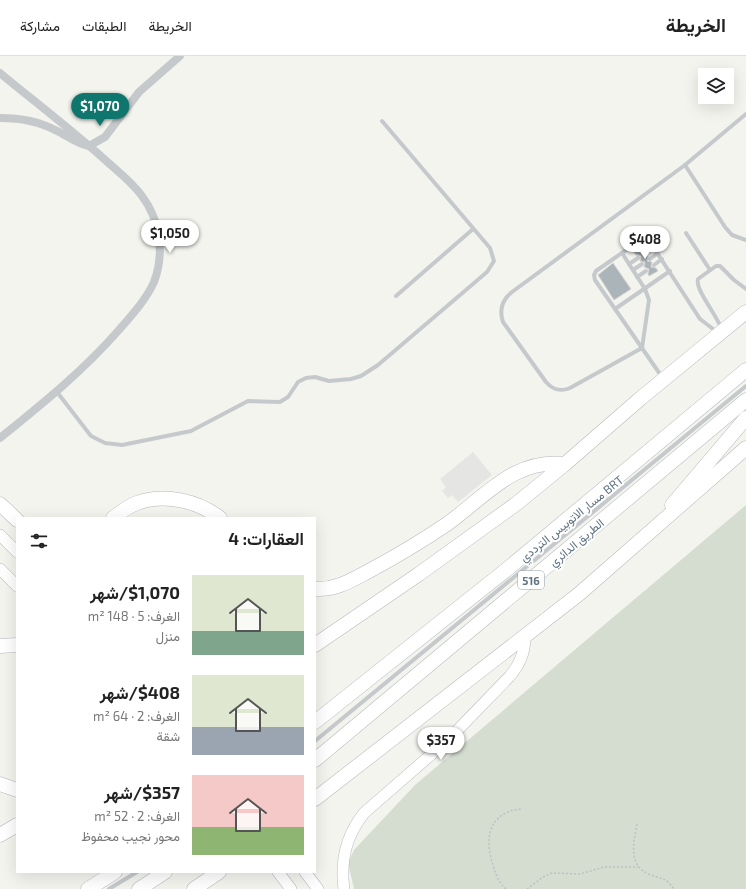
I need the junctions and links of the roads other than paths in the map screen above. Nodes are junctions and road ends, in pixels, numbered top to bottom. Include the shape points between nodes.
1 (180, 56) edge
2 (0, 73) edge
3 (746, 114) edge
4 (0, 118) edge
5 (382, 122) dead end
6 (90, 146) junction
7 (685, 165) junction
8 (473, 229) junction
9 (686, 233) dead end
10 (746, 240) edge
11 (655, 247) junction
12 (622, 253) junction
13 (646, 253) dead end
14 (658, 253) junction
15 (638, 258) dead end
16 (650, 259) dead end
17 (662, 260) junction
18 (629, 264) junction
19 (642, 264) dead end
20 (654, 265) dead end
21 (633, 270) junction
22 (710, 270) junction
23 (646, 271) dead end
24 (670, 271) junction
25 (637, 277) junction
26 (645, 288) junction
27 (746, 289) edge
28 (396, 296) dead end
29 (615, 309) junction
30 (746, 312) edge
31 (721, 332) junction
32 (642, 348) junction
33 (746, 370) edge
34 (664, 379) junction
35 (746, 386) edge
36 (57, 392) junction
37 (746, 400) edge
38 (746, 418) edge
39 (0, 438) edge
40 (746, 448) edge
41 (565, 464) junction
42 (0, 504) edge
43 (115, 517) edge
44 (218, 517) edge
45 (16, 519) edge
46 (652, 530) junction
47 (0, 535) edge
48 (16, 551) edge
49 (0, 569) edge
50 (16, 585) edge
51 (316, 589) edge
52 (333, 634) junction
53 (525, 637) junction
54 (316, 644) edge
55 (16, 645) edge
56 (0, 646) edge
57 (316, 651) edge
58 (316, 721) edge
59 (316, 740) edge
60 (316, 759) edge
61 (0, 784) edge
62 (16, 790) edge
63 (316, 798) edge
64 (16, 826) edge
65 (0, 835) edge
66 (113, 873) edge
67 (134, 873) edge
68 (163, 873) edge
69 (218, 873) edge
70 (223, 873) edge
71 (279, 873) edge
72 (306, 873) edge
73 (106, 881) edge
74 (88, 889) edge
75 (139, 889) edge
76 (194, 889) edge
77 (210, 889) edge
78 (291, 889) edge
79 (318, 889) edge
80 (344, 889) edge

1 - 6 street via 139,92 105,137
2 - 6 street
3 - 7 lane
4 - 6 street via 41,124
5 - 8 lane
6 - 36 street via 134,185 148,204 158,233 159,263 150,290 129,319 94,359
7 - 10 lane via 725,227 732,235
7 - 32 lane via 507,295 502,305 503,322 546,382 557,390 570,388
8 - 28 lane
8 - 36 lane via 493,254 492,267 378,365 361,376 340,380 306,378 298,382 288,397 280,402 248,401 191,431 122,445 105,443 91,436
9 - 22 lane
11 - 12 lane via 650,242 642,241
11 - 13 lane
11 - 14 lane
12 - 18 lane
12 - 29 lane via 594,275
14 - 16 lane
14 - 17 lane
15 - 18 lane
17 - 20 lane
17 - 24 lane
18 - 21 lane
19 - 21 lane
21 - 25 lane
22 - 27 lane via 718,265 722,266
22 - 31 lane via 699,278 697,284 718,319
23 - 25 lane
24 - 26 lane
24 - 31 lane via 700,319 709,327
25 - 26 lane
26 - 29 lane
26 - 32 lane via 650,306
29 - 32 lane
30 - 31 highway
31 - 34 highway
32 - 34 lane
33 - 58 highway, الطريق الدائري / 516 via 506,570
34 - 41 highway
35 - 59 lane, مسار الاتوبيس الترددي BRT
36 - 39 street
37 - 60 highway, الطريق الدائري / 516
38 - 46 highway via 686,486
40 - 46 highway
41 - 51 highway via 542,464 520,470 447,524 394,557 338,588
41 - 52 highway via 516,504 426,570
42 - 45 highway
43 - 44 highway via 136,503 168,499 200,506
46 - 53 highway
47 - 48 main road
49 - 50 main road
52 - 54 highway
52 - 57 highway
53 - 63 highway
53 - 80 main road via 520,663 504,683 449,739 358,821 345,849 342,869
55 - 56 highway
61 - 62 highway
64 - 65 highway
66 - 73 highway
67 - 73 lane
68 - 75 highway
69 - 76 highway
70 - 77 highway
71 - 78 main road
72 - 79 main road
73 - 74 highway

